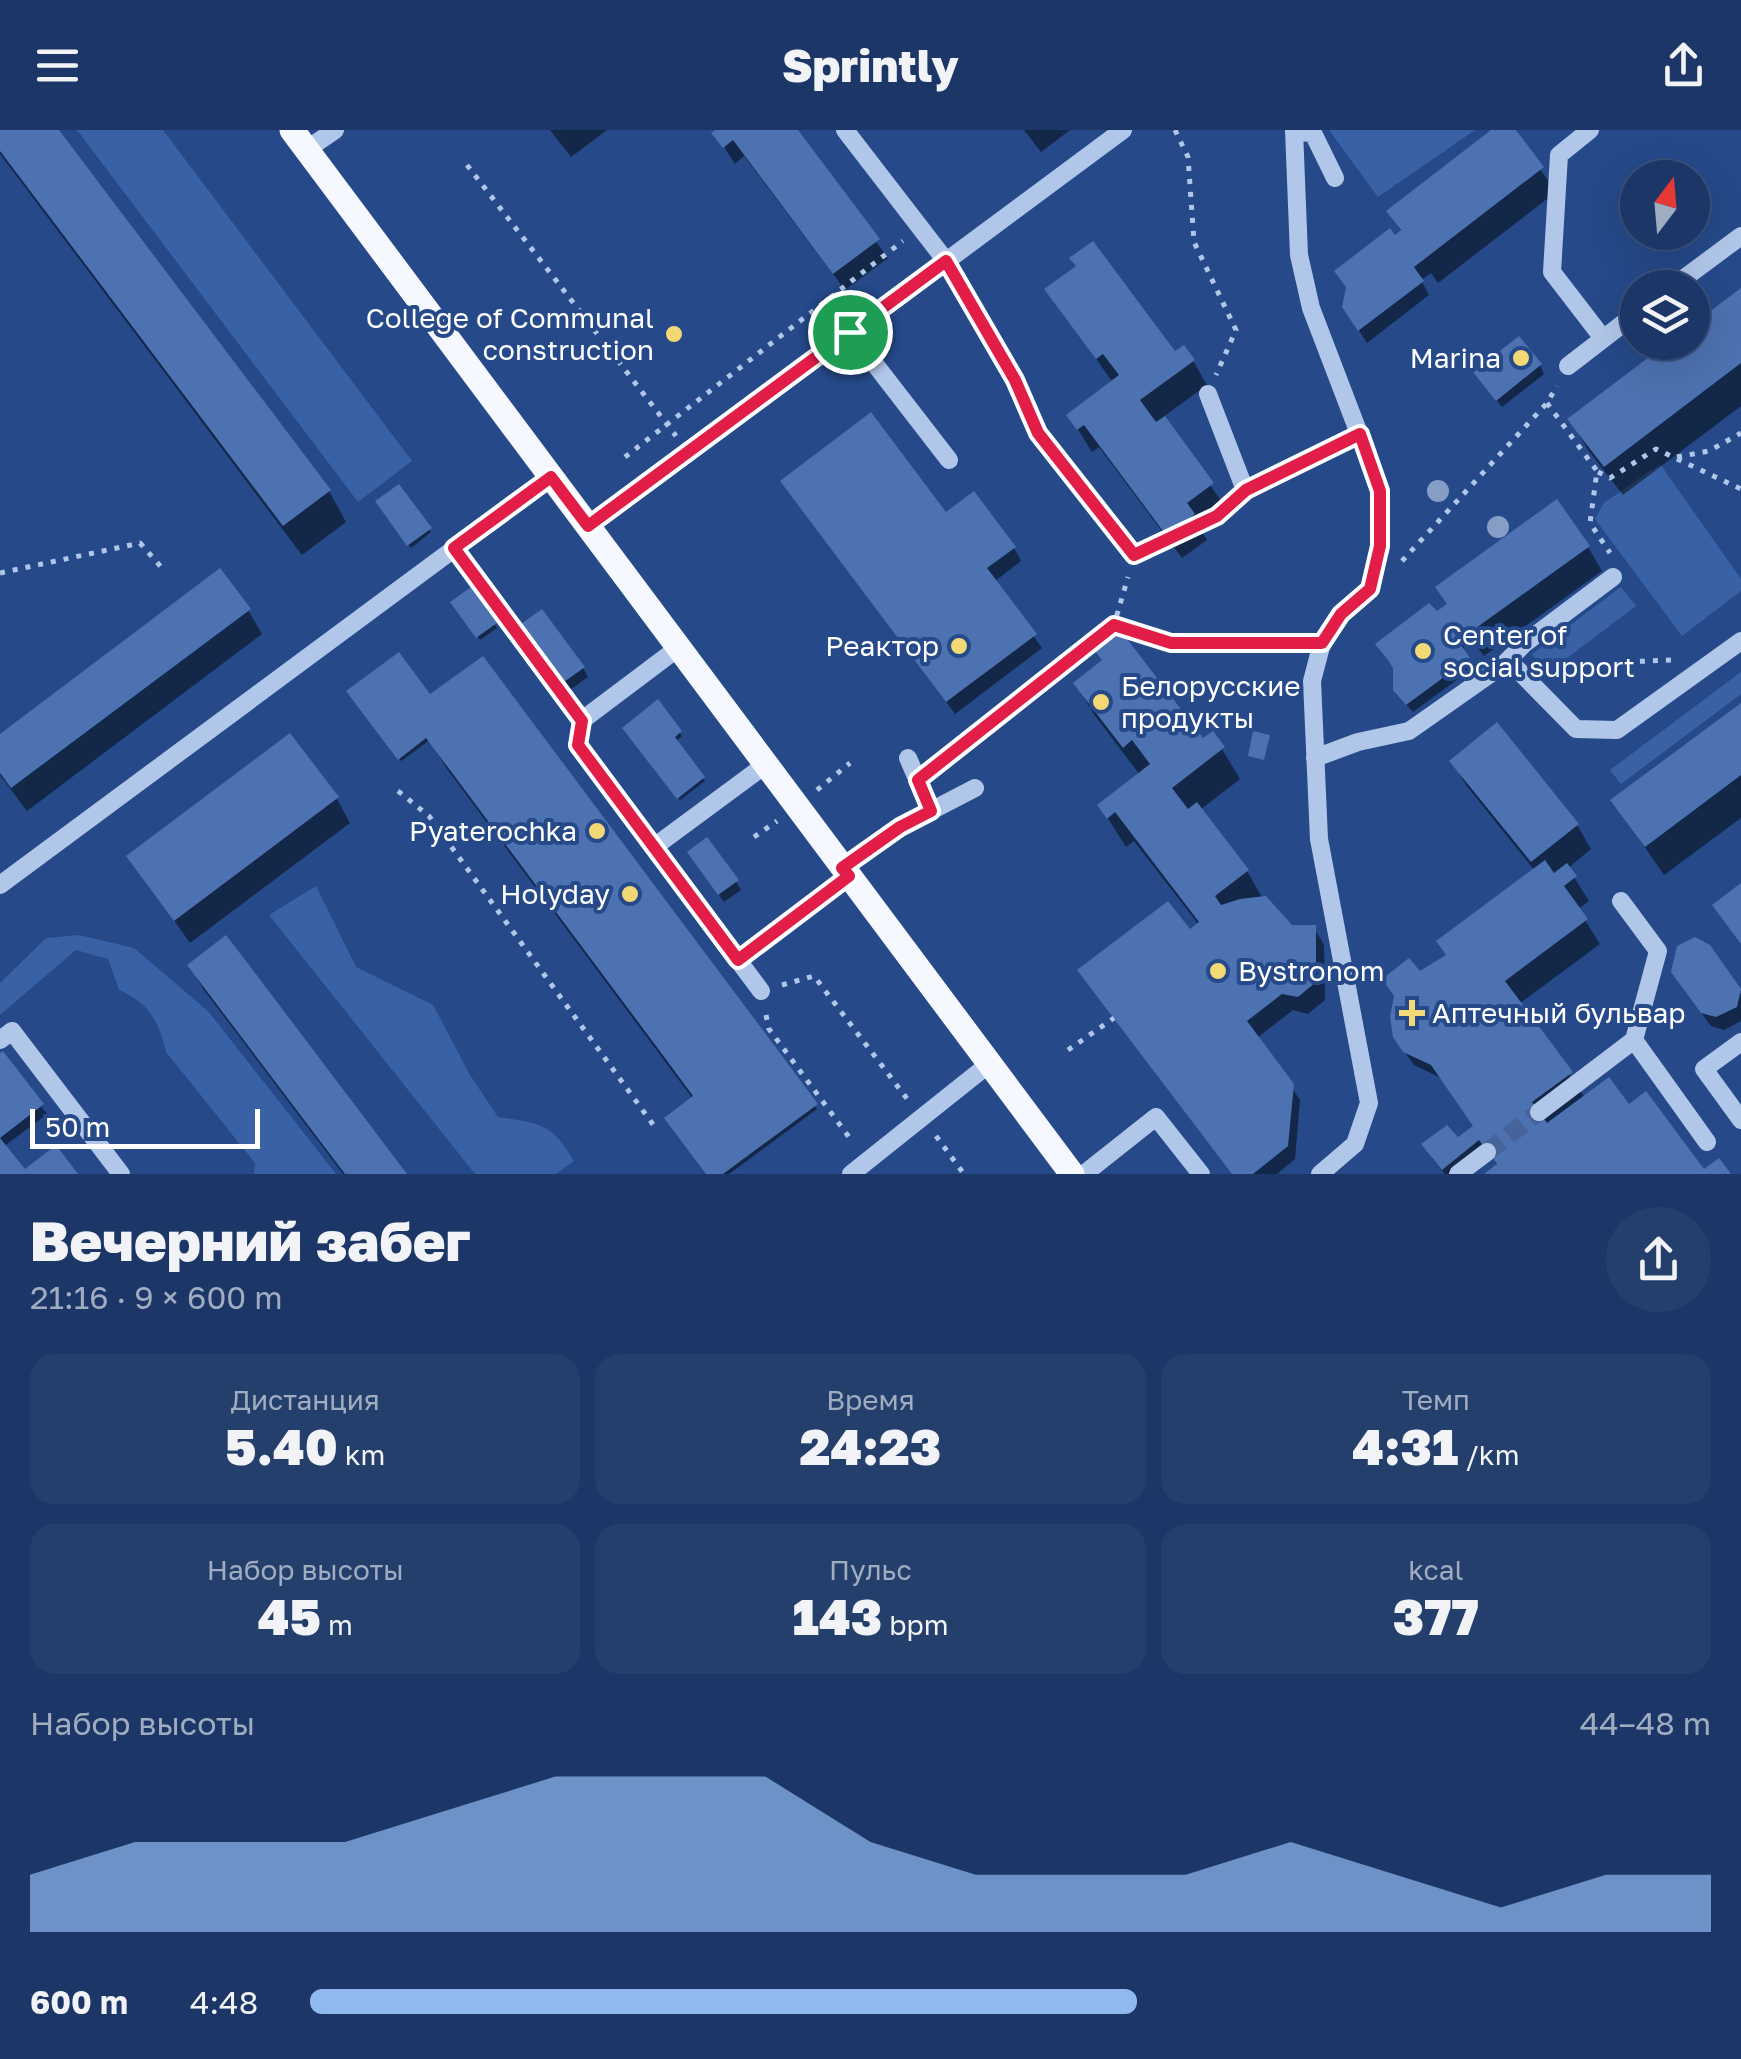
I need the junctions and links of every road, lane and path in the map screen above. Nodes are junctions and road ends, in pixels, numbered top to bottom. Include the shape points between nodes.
1 (335, 130) edge
2 (845, 130) edge
3 (1123, 130) edge
4 (1174, 130) edge
5 (1590, 130) edge
6 (1294, 131) edge
7 (299, 140) edge
8 (467, 165) dead end
9 (1335, 178) dead end
10 (920, 228) junction
11 (1741, 236) edge
12 (946, 261) junction
13 (1695, 270) edge
14 (1620, 324) edge
15 (850, 332) junction
16 (1602, 337) junction
17 (1568, 366) joint
18 (1208, 394) joint
19 (1546, 403) junction
20 (669, 428) junction
21 (1741, 432) edge
22 (1360, 434) junction
23 (625, 457) dead end
24 (1674, 458) junction
25 (950, 460) dead end
26 (1597, 471) junction
27 (551, 477) junction
28 (1741, 488) edge
29 (1246, 490) junction
30 (588, 526) junction
31 (454, 548) junction
32 (1134, 555) junction
33 (1597, 564) dead end
34 (162, 568) dead end
35 (0, 573) edge
36 (1613, 576) dead end
37 (1370, 589) junction
38 (1114, 625) junction
39 (1741, 641) edge
40 (1322, 643) junction
41 (678, 648) junction
42 (1718, 658) junction
43 (1509, 667) junction
44 (582, 721) junction
45 (908, 758) dead end
46 (1316, 758) junction
47 (850, 763) dead end
48 (766, 765) junction
49 (918, 780) junction
50 (822, 786) dead end
51 (975, 788) dead end
52 (398, 790) dead end
53 (931, 811) junction
54 (770, 825) dead end
55 (754, 837) dead end
56 (654, 848) junction
57 (846, 872) junction
58 (0, 884) edge
59 (1621, 901) dead end
60 (738, 960) junction
61 (761, 991) junction
62 (1114, 1018) dead end
63 (0, 1040) edge
64 (1634, 1040) junction
65 (1741, 1042) edge
66 (1068, 1050) dead end
67 (990, 1064) junction
68 (1539, 1112) tunnel mouth
69 (922, 1118) junction
70 (1741, 1120) edge
71 (656, 1130) dead end
72 (1707, 1142) dead end
73 (1488, 1152) tunnel mouth
74 (867, 1162) junction
75 (121, 1174) edge
76 (851, 1174) edge
77 (964, 1174) edge
78 (1072, 1174) edge
79 (1084, 1174) edge
80 (1201, 1174) edge
81 (1320, 1174) edge
82 (1458, 1174) edge

1 - 7 street
2 - 10 street
3 - 12 street
4 - 18 path via 1188,158 1194,242 1236,330
5 - 16 street via 1559,154 1552,272
6 - 9 street via 1313,134
6 - 22 street via 1299,255 1310,308
7 - 27 main road
8 - 20 path
10 - 12 street
10 - 20 path
11 - 13 street
12 - 15 street
12 - 32 street via 1038,433
14 - 16 street
15 - 25 street
15 - 30 street
16 - 17 street
17 - 19 path
18 - 29 street
19 - 26 path
19 - 37 path via 1414,550
20 - 23 path
21 - 24 path via 1709,451
22 - 29 street
22 - 37 street via 1380,491 1380,546
24 - 26 path via 1656,448 1610,478
24 - 28 path
26 - 33 path via 1590,523 1611,554
27 - 30 main road
27 - 31 street
29 - 32 street via 1217,516
30 - 41 main road
31 - 44 street
31 - 58 street
32 - 38 path
34 - 35 path via 140,543
36 - 43 street via 1526,642
37 - 40 street via 1341,614
38 - 40 path via 1171,643
38 - 49 path
39 - 42 street
40 - 46 street via 1312,680
41 - 44 street
41 - 48 main road
42 - 43 path
42 - 43 street via 1617,730 1576,729
43 - 46 street via 1409,731
44 - 56 street via 578,745
45 - 49 street
46 - 81 street via 1319,839 1369,1104 1355,1144
47 - 50 path
48 - 56 street
48 - 57 main road
49 - 53 street
51 - 53 street
52 - 71 path via 429,816
53 - 57 street via 900,827
54 - 55 path
56 - 60 street
57 - 60 street
57 - 67 main road
59 - 64 street via 1658,950
60 - 61 street
61 - 69 path via 814,976
61 - 74 path via 769,1028
62 - 66 path
63 - 75 street via 12,1031
64 - 68 street
64 - 72 street
65 - 70 street via 1704,1069
67 - 69 street
67 - 78 main road
69 - 74 street
69 - 77 path
73 - 82 street
74 - 76 street
79 - 80 street via 1156,1117

